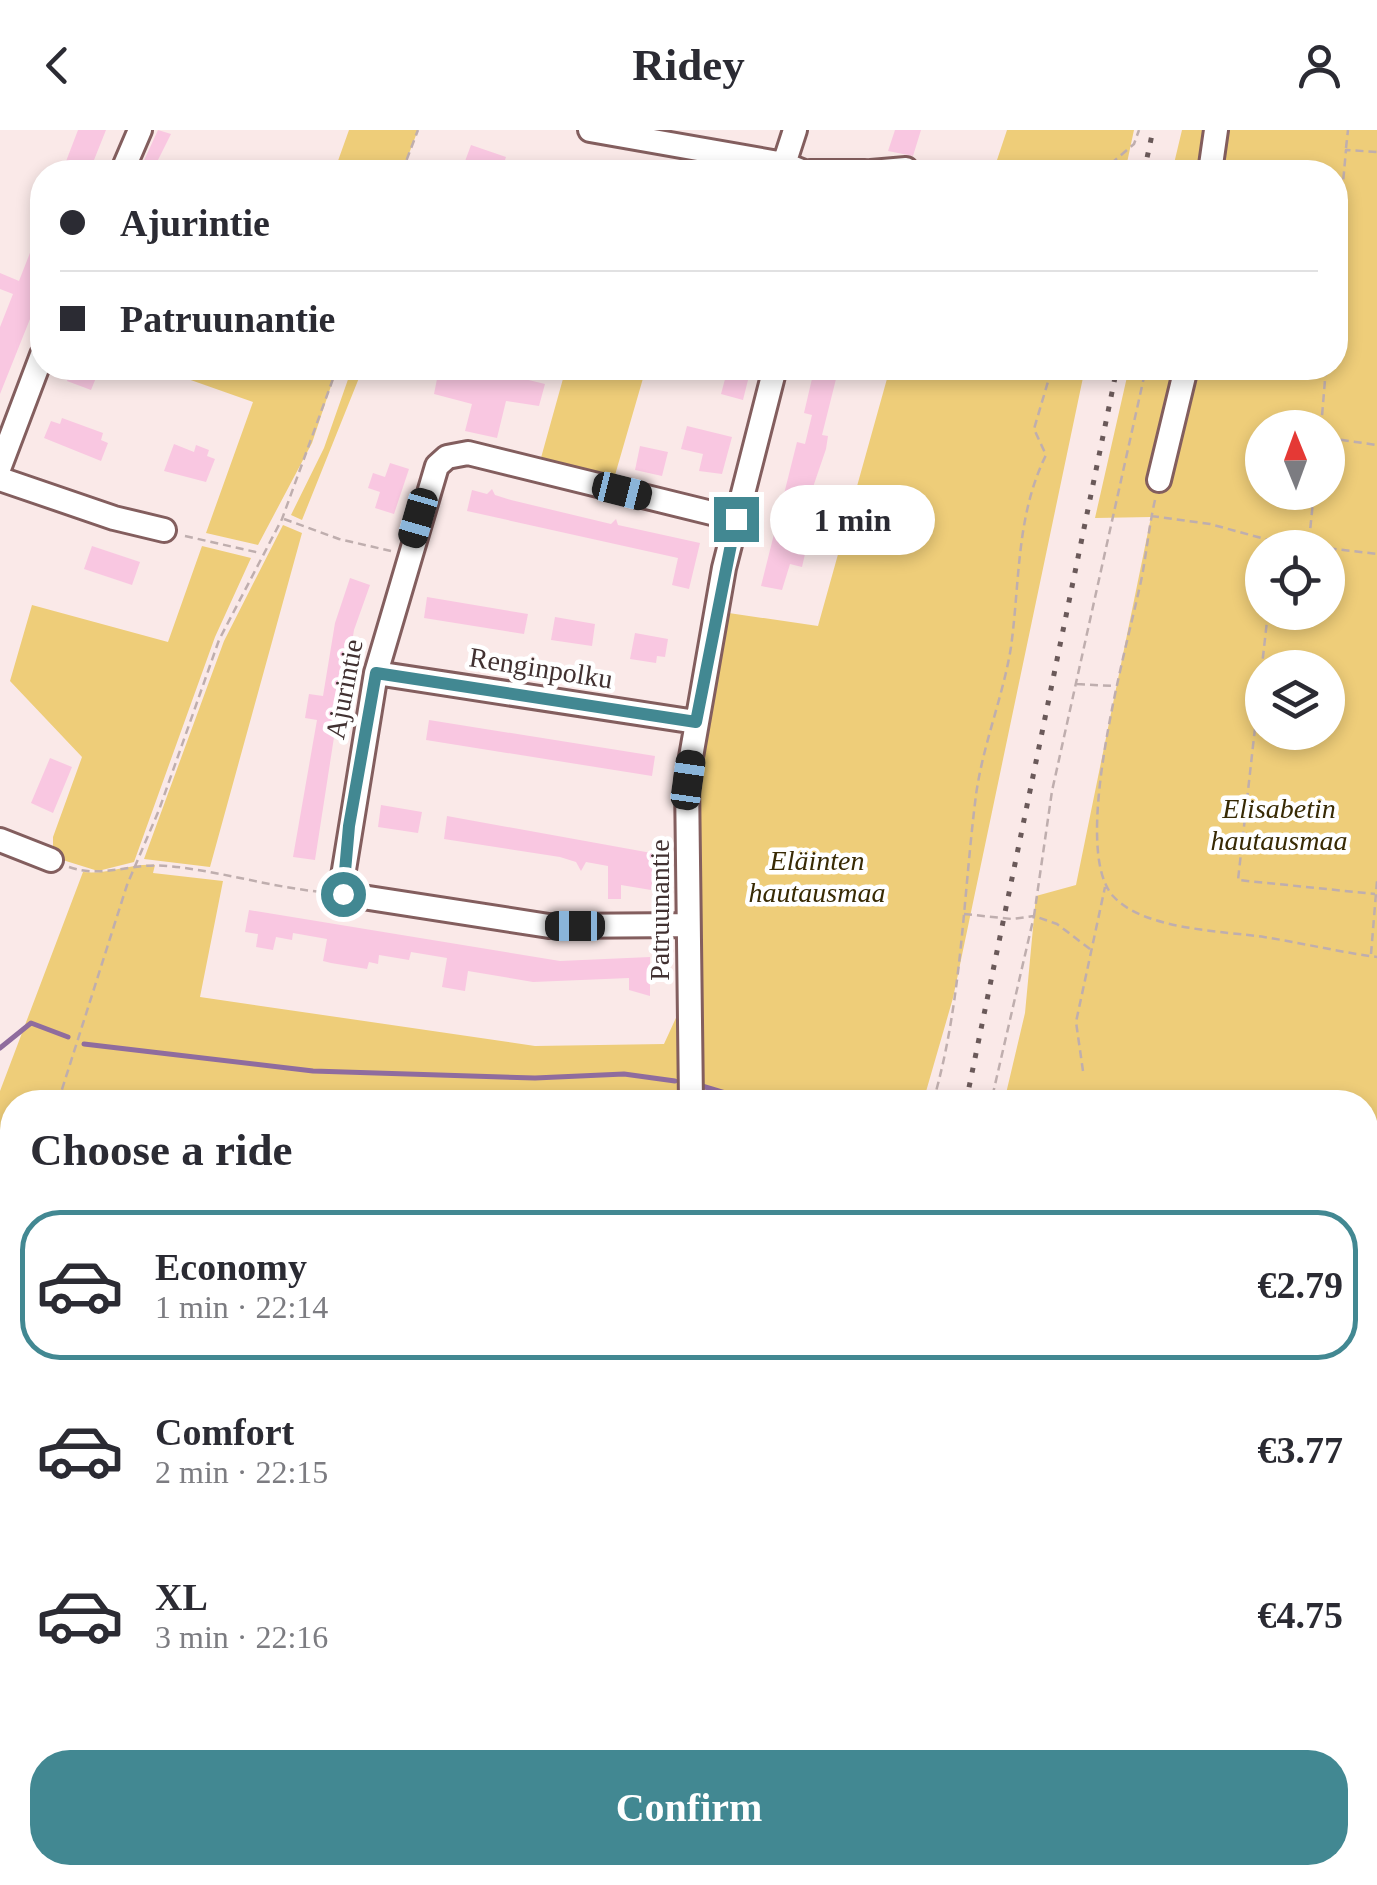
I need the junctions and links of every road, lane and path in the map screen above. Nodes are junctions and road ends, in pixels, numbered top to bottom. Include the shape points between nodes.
1 (140, 130) edge
2 (418, 130) edge
3 (590, 130) edge
4 (795, 130) edge
5 (1139, 130) edge
6 (1216, 130) edge
7 (1348, 130) edge
8 (1346, 150) junction
9 (1377, 152) edge
10 (127, 160) edge
11 (407, 160) edge
12 (747, 160) edge
13 (798, 160) edge
14 (1116, 160) edge
15 (1212, 160) edge
16 (1345, 160) edge
17 (33, 380) edge
18 (333, 380) edge
19 (771, 380) edge
20 (1048, 380) edge
21 (1144, 380) edge
22 (1183, 380) edge
23 (1325, 380) edge
24 (1322, 410) edge
25 (1345, 440) edge
26 (1377, 444) edge
27 (0, 466) edge
28 (0, 479) edge
29 (1159, 480) joint
30 (1151, 516) junction
31 (282, 518) junction
32 (736, 519) junction
33 (164, 530) joint
34 (1245, 535) edge
35 (1345, 549) edge
36 (262, 553) junction
37 (408, 554) junction
38 (1377, 554) edge
39 (1266, 630) edge
40 (376, 673) junction
41 (1075, 684) junction
42 (1114, 686) junction
43 (696, 722) junction
44 (0, 840) edge
45 (51, 860) joint
46 (135, 864) junction
47 (1377, 881) edge
48 (1106, 885) junction
49 (343, 894) junction
50 (1375, 894) edge
51 (964, 914) junction
52 (1034, 916) junction
53 (688, 925) junction
54 (1090, 950) junction
55 (1371, 956) junction
56 (1377, 957) edge
57 (1083, 1071) dead end
58 (62, 1090) edge
59 (691, 1090) edge
60 (937, 1090) edge
61 (994, 1090) edge

1 - 10 street
2 - 11 path
3 - 12 street
4 - 13 street
5 - 14 path
6 - 15 street
7 - 8 path
8 - 9 path
8 - 16 path
17 - 27 street
18 - 31 path
19 - 32 street, Patruunantie
20 - 51 path via 1034,429 1046,455 1030,486 1020,538 1009,660 981,763
21 - 41 path
22 - 29 street
23 - 24 path
25 - 26 path
28 - 33 street
29 - 30 path
30 - 34 path
30 - 42 path
31 - 36 path
31 - 37 path
32 - 37 street, Ajurintie via 458,452 429,481
32 - 43 street, Patruunantie
33 - 36 path
35 - 38 path
36 - 46 path via 219,640
37 - 40 street, Ajurintie
39 - 50 path via 1238,880
40 - 43 street, Renginpolku
40 - 49 street, Ajurintie
41 - 42 path
41 - 52 path
42 - 48 path via 1099,826
43 - 53 street, Patruunantie via 688,780
44 - 45 street
45 - 46 path via 97,874
46 - 49 path
46 - 58 path
47 - 50 path
48 - 54 path
48 - 55 path via 1114,898 1177,926
49 - 53 street via 549,926
50 - 55 path
51 - 52 path
51 - 60 path via 948,1052
52 - 54 path via 1058,924
52 - 61 path
53 - 59 street, Patruunantie
54 - 57 path via 1076,1022
55 - 56 path

